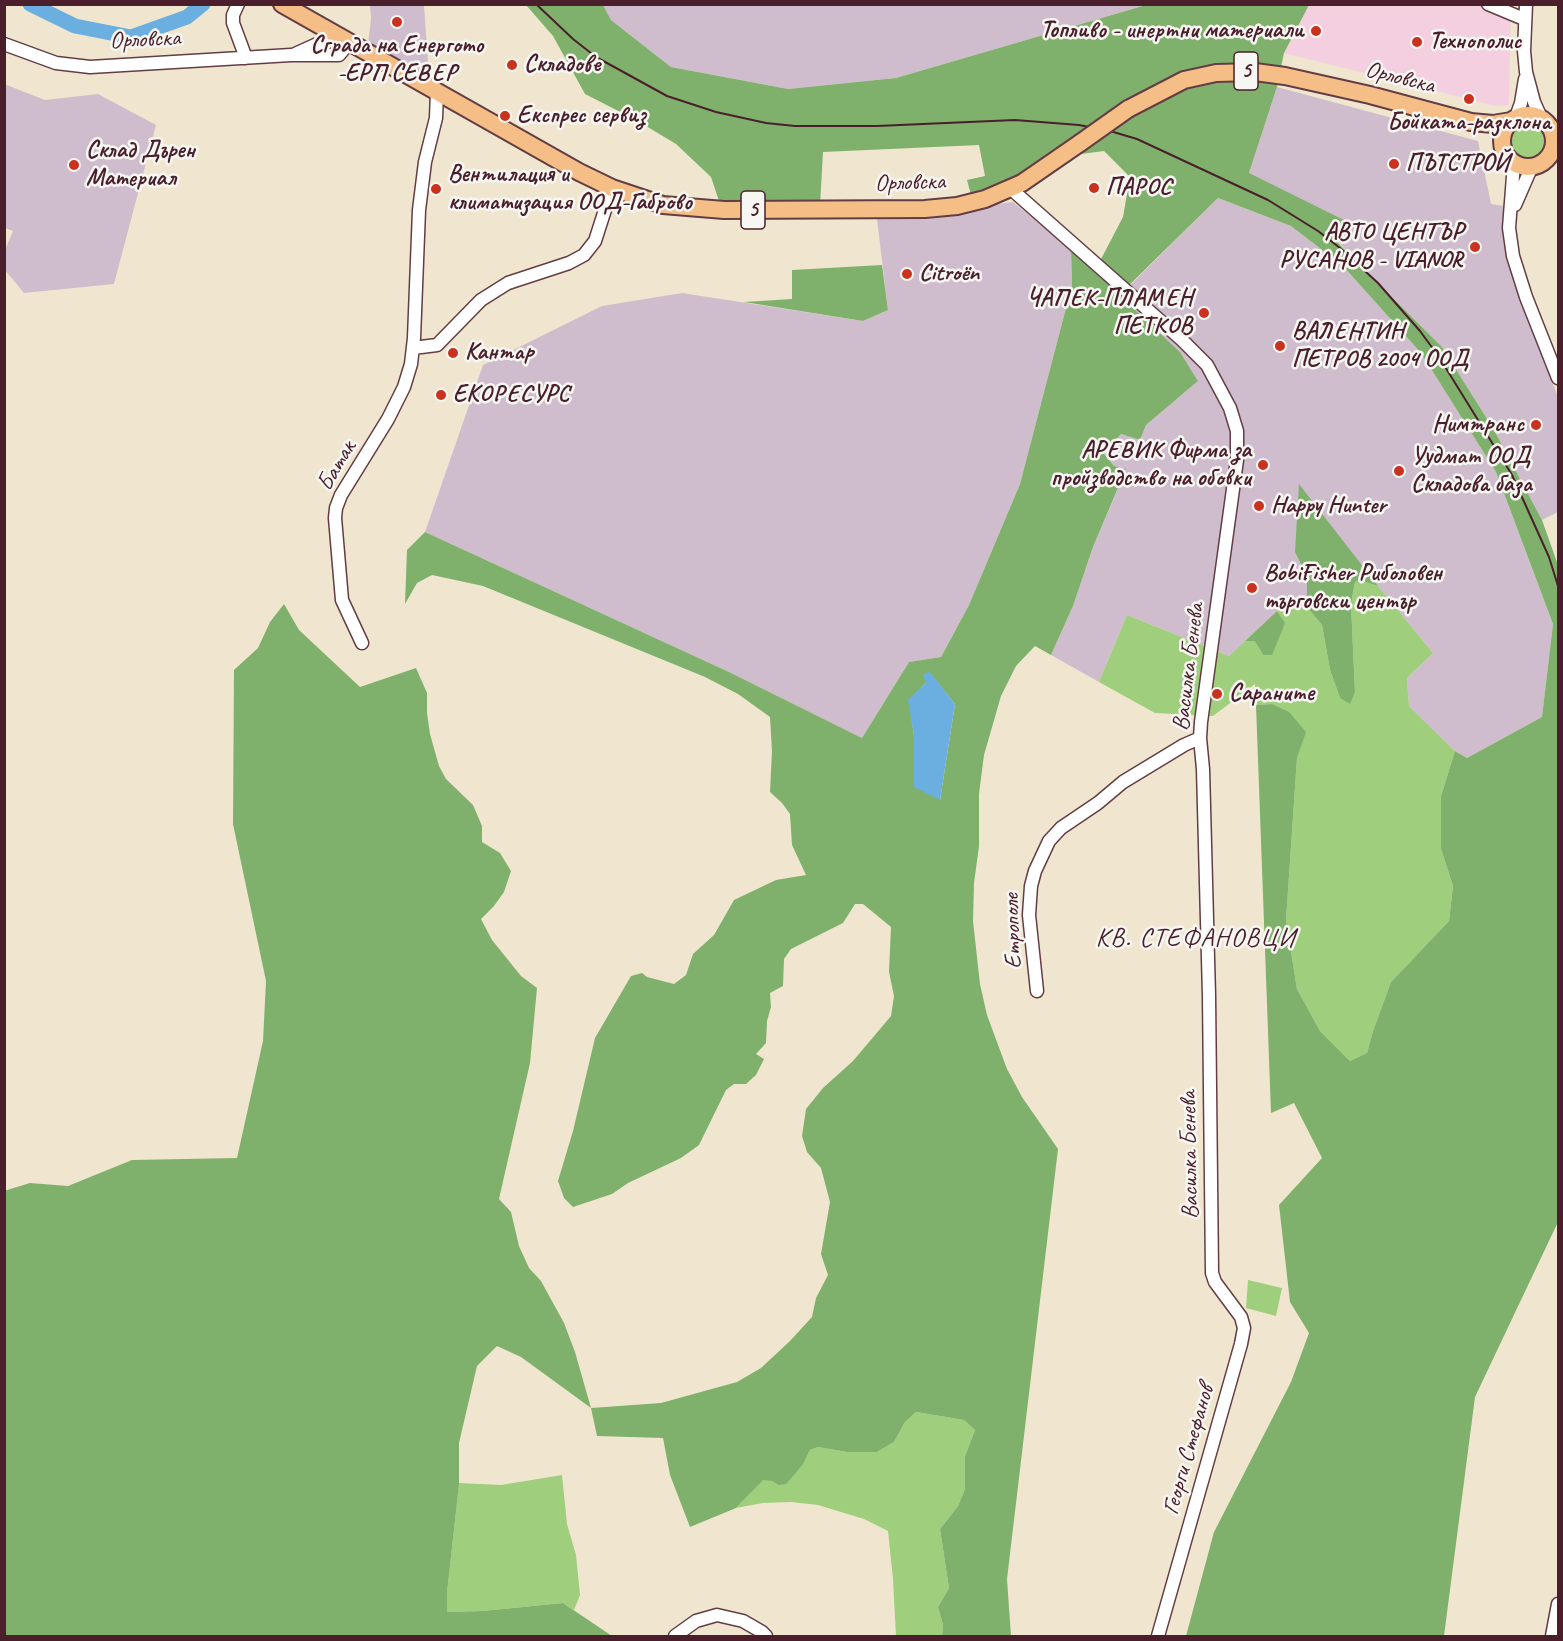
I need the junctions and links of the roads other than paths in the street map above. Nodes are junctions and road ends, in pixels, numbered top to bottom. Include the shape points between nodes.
1 (238, 4) edge
2 (282, 4) edge
3 (1488, 4) edge
4 (1526, 4) edge
5 (1524, 20) junction
6 (334, 32) junction
7 (350, 42) junction
8 (4, 44) edge
9 (291, 55) junction
10 (246, 58) junction
11 (1526, 72) junction
12 (436, 91) junction
13 (1513, 119) junction
14 (1471, 122) junction
15 (1551, 129) edge
16 (1511, 160) junction
17 (1535, 165) junction
18 (1558, 168) edge
19 (612, 188) junction
20 (1010, 188) junction
21 (1511, 215) junction
22 (413, 348) junction
23 (1558, 378) edge
24 (362, 643) dead end
25 (1200, 738) junction
26 (1037, 991) dead end
27 (1215, 1282) joint
28 (1558, 1604) edge
29 (675, 1636) edge
30 (766, 1636) edge
31 (1158, 1636) edge
32 (1552, 1636) edge

1 - 10 street via 233,23
2 - 6 main road, 5
3 - 5 street
4 - 5 street
5 - 11 street
6 - 7 main road, Орловска / 5
6 - 9 street, Орловска via 326,40
7 - 9 street, Орловска via 339,55
7 - 12 main road, Орловска / 5
8 - 10 street, Орловска via 57,63 90,67
9 - 10 street, Орловска
11 - 13 street via 1521,103
11 - 15 street via 1534,102
12 - 19 main road, Орловска / 5
12 - 22 street, Батак via 436,118 419,210
13 - 14 main road, Орловска / 5 via 1493,124
13 - 15 main road, 5 via 1530,115
13 - 16 main road via 1502,135 1504,150
14 - 16 main road, Орловска / 5
14 - 20 main road, Орловска / 5, bridge via 1350,90 1255,72 1215,73 1184,80 1128,109
15 - 17 main road via 1551,153
16 - 17 main road via 1526,167
16 - 21 street
17 - 18 main road
17 - 21 street
19 - 20 main road, Орловска / 5 via 646,201 678,207 743,210 925,209 970,203
19 - 22 street via 595,241 584,255 508,283 481,300 437,345
20 - 25 street, Василка Бенева via 1207,364 1235,420 1237,459
21 - 23 street via 1509,228 1518,275
22 - 24 street, Батак via 404,387 336,508 342,600
25 - 26 street, Етрополе via 1124,782 1061,828 1045,848 1035,871 1029,915
25 - 27 street, Василка Бенева
27 - 31 street, Георги Стефанов via 1241,1317 1242,1344
28 - 32 street
29 - 30 street via 696,1621 717,1615 743,1621

